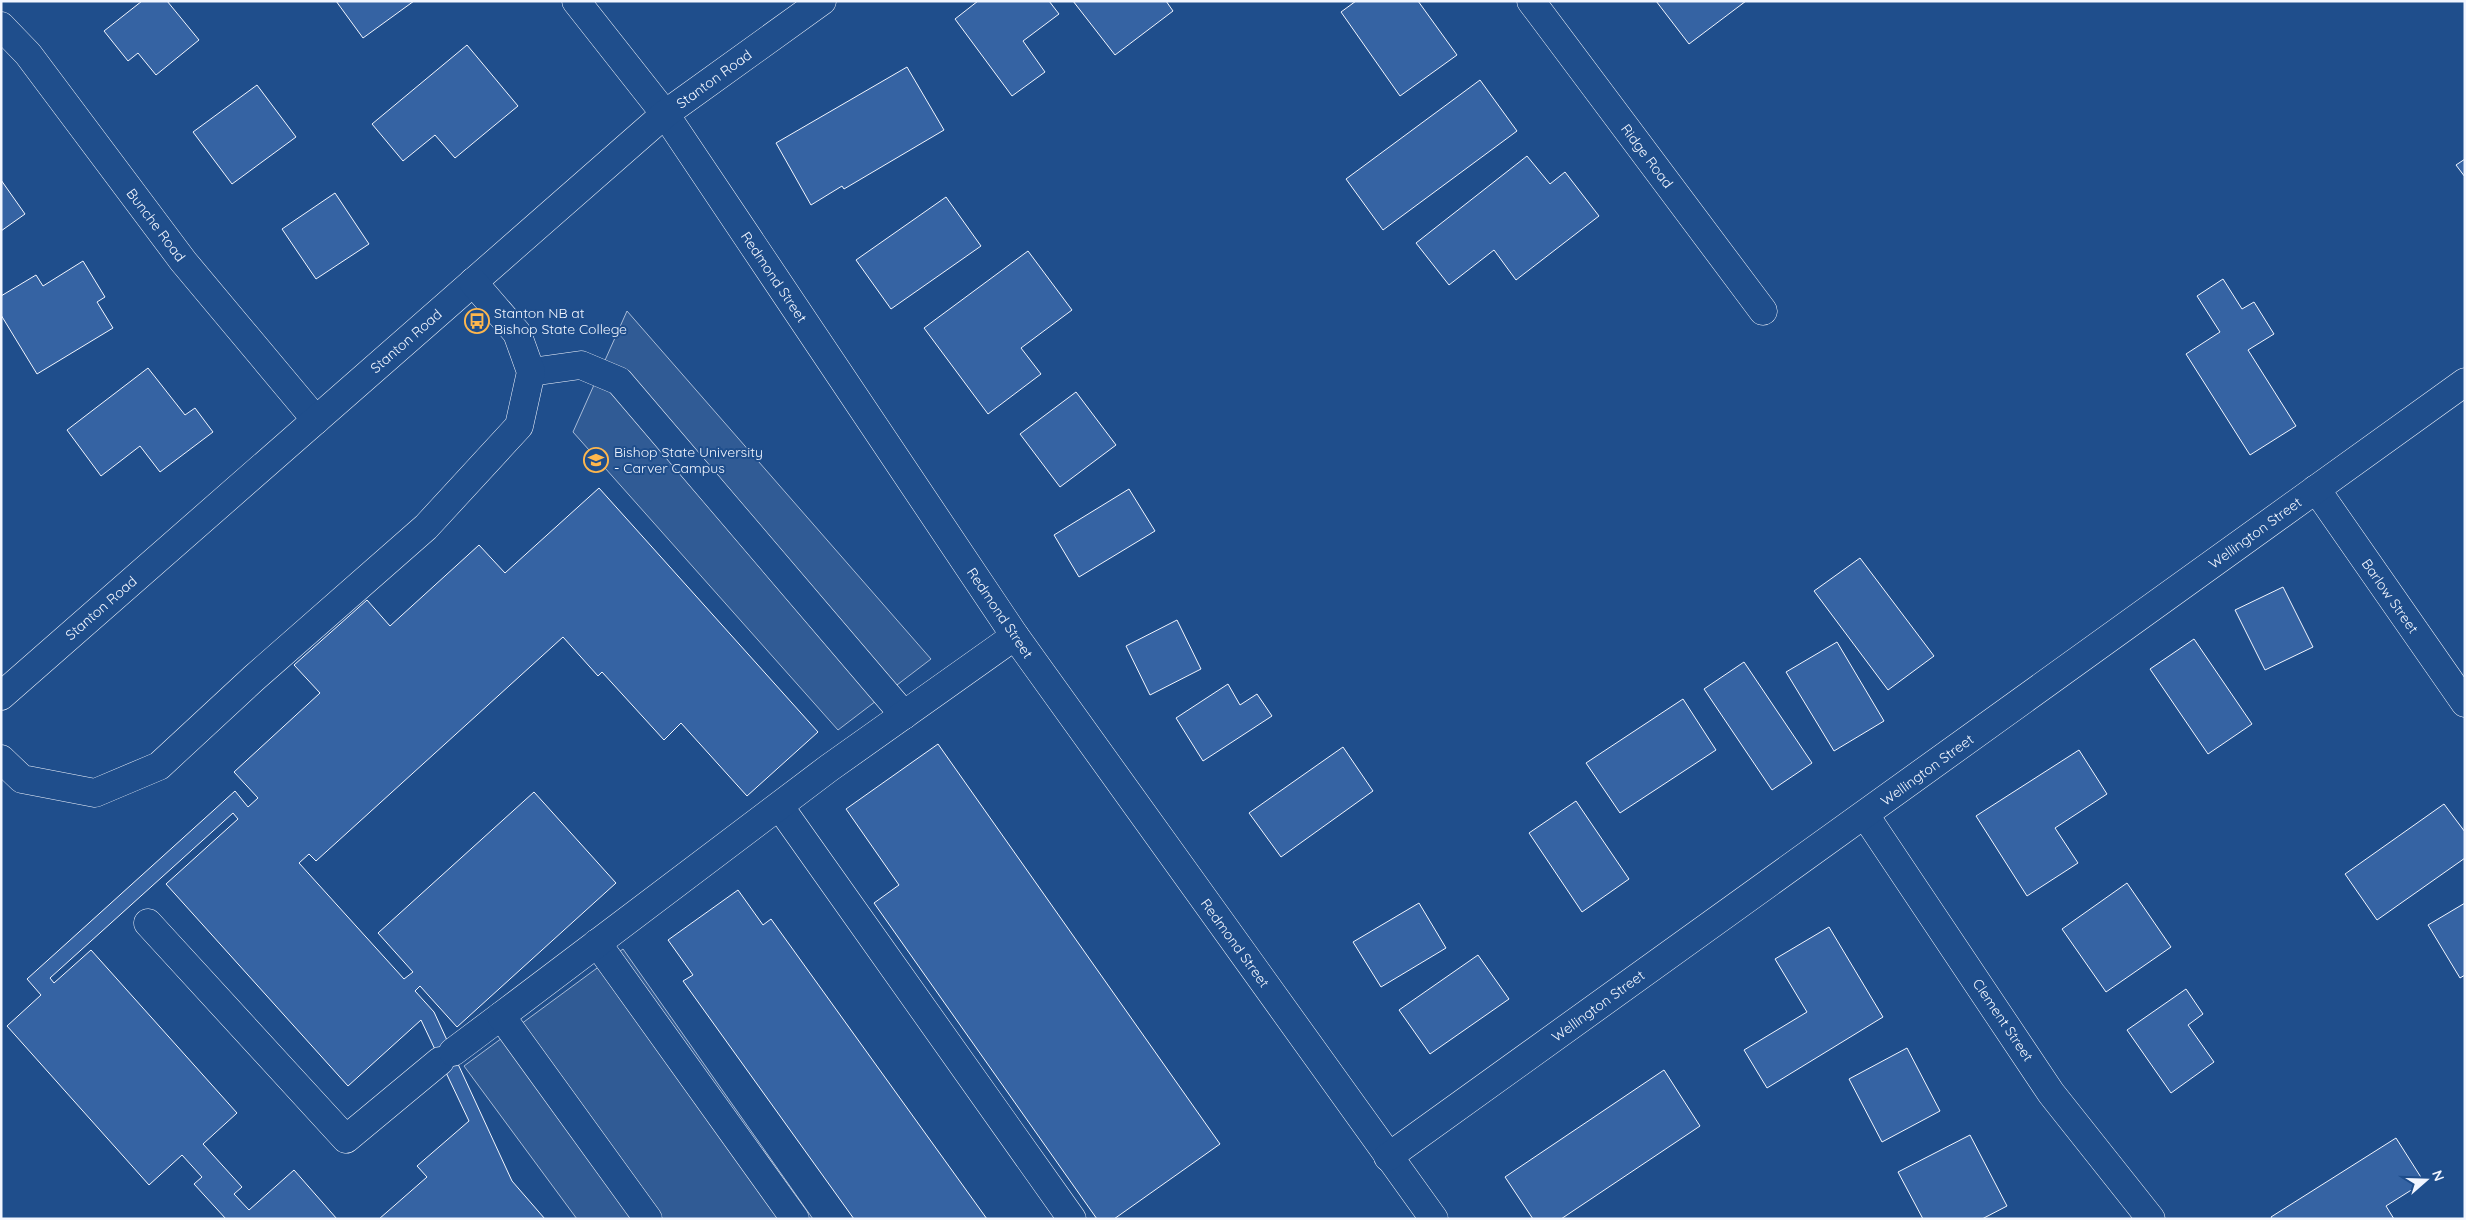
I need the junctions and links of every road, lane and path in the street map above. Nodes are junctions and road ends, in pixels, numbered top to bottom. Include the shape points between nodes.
1 (576, 1) edge
2 (822, 1) edge
3 (1531, 1) edge
4 (1, 26) edge
5 (665, 114) junction
6 (473, 282) junction
7 (1764, 311) dead end
8 (530, 372) junction
9 (2465, 382) edge
10 (316, 420) junction
11 (2316, 489) junction
12 (1015, 636) junction
13 (1, 696) edge
14 (2465, 703) edge
15 (904, 715) junction
16 (1, 760) edge
17 (780, 807) junction
18 (1865, 814) junction
19 (148, 923) dead end
20 (597, 942) junction
21 (501, 1016) junction
22 (1388, 1157) junction
23 (648, 1219) edge
24 (795, 1219) edge
25 (1072, 1219) edge
26 (1434, 1219) edge
27 (2151, 1219) edge

1 - 5 street, Redmond Street
2 - 5 street, Stanton Road
3 - 7 street, Ridge Road
4 - 10 street, Bunche Road via 28,54 183,261
5 - 6 street, Stanton Road
5 - 12 street, Redmond Street
6 - 8 street via 517,333
6 - 10 street, Stanton Road
8 - 15 street via 581,365 619,381
8 - 16 street via 519,426 426,527 159,766 94,793 22,779
9 - 11 street, Wellington Street
10 - 13 street, Stanton Road
11 - 14 street, Barlow Street
11 - 18 street, Wellington Street
12 - 15 street
12 - 22 street, Redmond Street
15 - 17 street
17 - 20 street
17 - 25 street
18 - 22 street, Wellington Street
18 - 27 street, Clement Street via 2052,1093
19 - 21 street via 346,1140
20 - 21 street
20 - 24 street
21 - 23 street
22 - 26 street, Redmond Street

